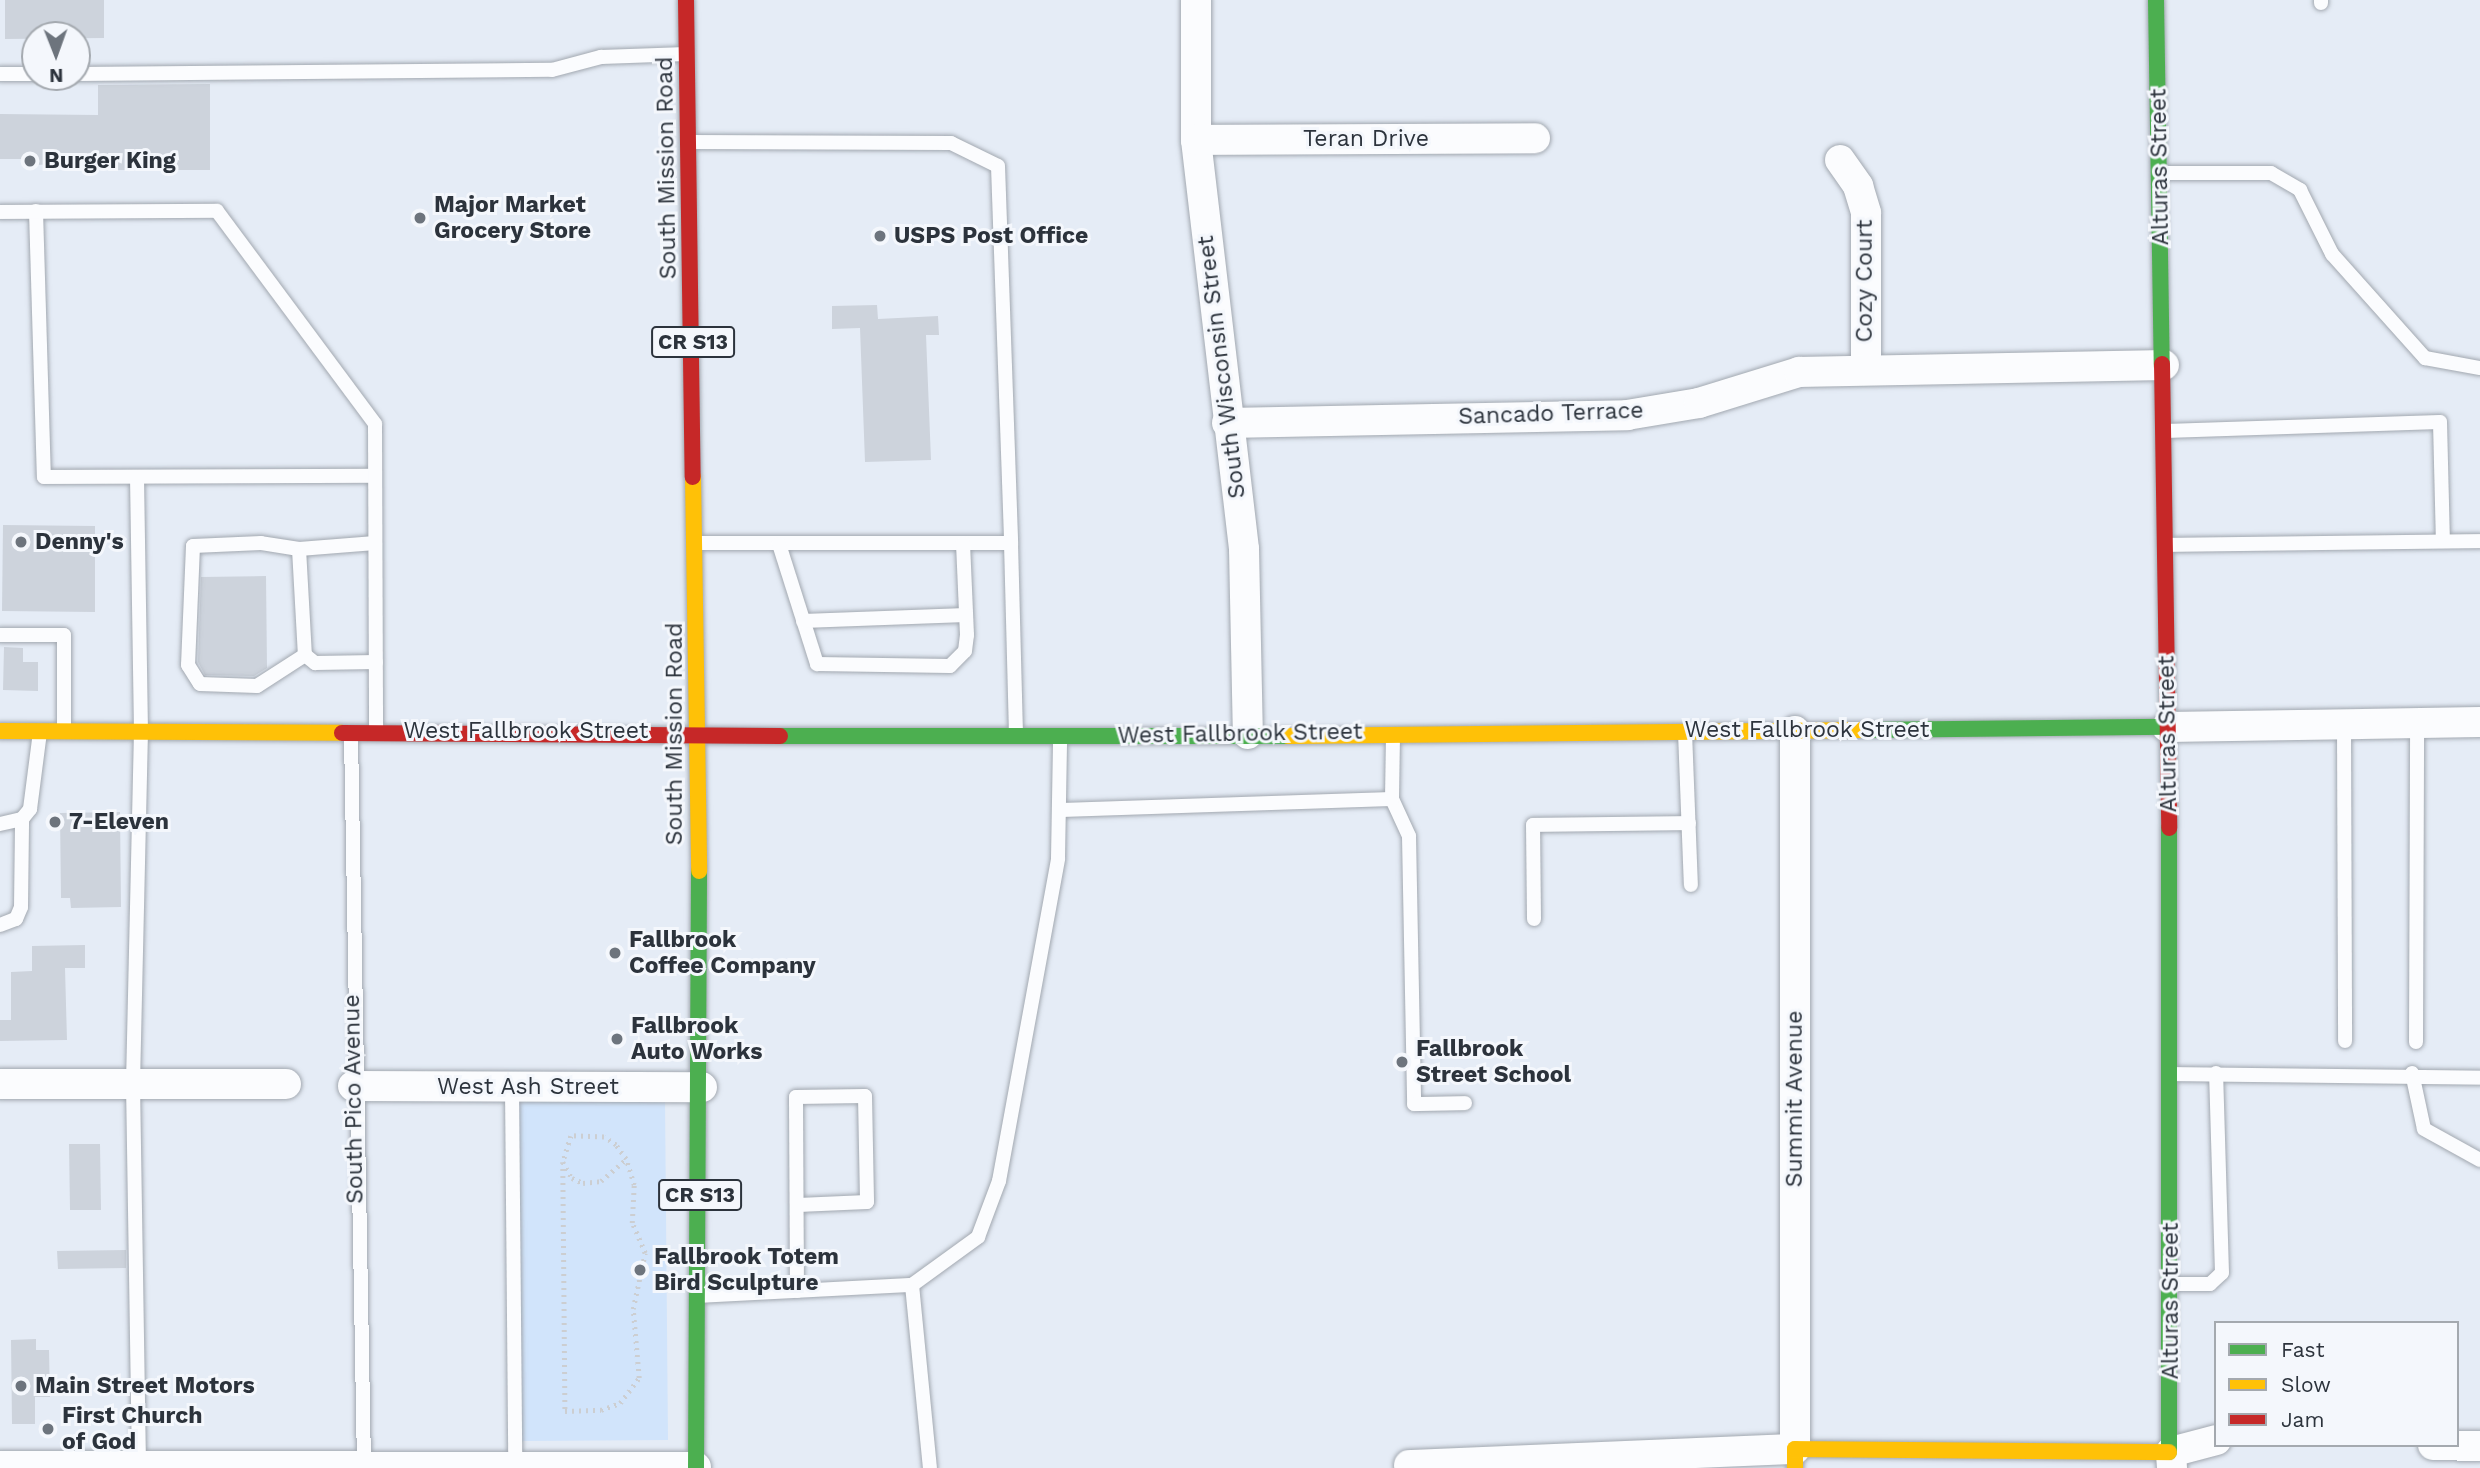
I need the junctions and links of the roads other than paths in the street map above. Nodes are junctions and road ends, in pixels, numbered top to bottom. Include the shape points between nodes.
1 (686, 0) edge
2 (1196, 0) edge
3 (2156, 0) edge
4 (687, 54) junction
5 (0, 74) edge
6 (21, 74) edge
7 (91, 74) edge
8 (1535, 138) dead end
9 (1196, 140) junction
10 (689, 142) junction
11 (1840, 160) dead end
12 (2161, 173) junction
13 (36, 211) junction
14 (0, 212) edge
15 (2164, 365) junction
16 (1866, 368) junction
17 (2480, 368) edge
18 (1227, 423) junction
19 (2165, 431) junction
20 (375, 476) junction
21 (137, 477) junction
22 (2443, 541) junction
23 (2480, 541) edge
24 (375, 543) junction
25 (697, 543) junction
26 (963, 543) junction
27 (1011, 543) junction
28 (779, 544) junction
29 (2166, 545) junction
30 (299, 549) junction
31 (966, 615) junction
32 (803, 621) junction
33 (0, 635) edge
34 (305, 655) junction
35 (376, 662) junction
36 (2480, 722) edge
37 (2417, 724) junction
38 (2344, 725) junction
39 (2167, 727) junction
40 (351, 730) junction
41 (0, 731) edge
42 (40, 731) junction
43 (64, 731) junction
44 (141, 731) junction
45 (376, 731) junction
46 (699, 731) junction
47 (1393, 731) junction
48 (1685, 731) junction
49 (1795, 731) junction
50 (1248, 734) junction
51 (1016, 737) junction
52 (1060, 738) junction
53 (1392, 799) junction
54 (1061, 810) junction
55 (22, 819) junction
56 (1689, 822) junction
57 (0, 824) edge
58 (1691, 885) dead end
59 (1534, 919) dead end
60 (0, 925) edge
61 (2346, 1041) dead end
62 (2416, 1042) dead end
63 (2216, 1073) junction
64 (2412, 1073) junction
65 (2173, 1074) junction
66 (2480, 1078) edge
67 (133, 1083) junction
68 (0, 1084) edge
69 (286, 1084) dead end
70 (353, 1086) junction
71 (512, 1087) junction
72 (702, 1087) junction
73 (1465, 1103) dead end
74 (2480, 1160) edge
75 (798, 1206) junction
76 (2171, 1284) junction
77 (912, 1285) junction
78 (797, 1291) junction
79 (698, 1296) junction
80 (2214, 1441) edge
81 (2459, 1446) edge
82 (2480, 1446) edge
83 (1795, 1458) edge
84 (2171, 1460) edge
85 (1409, 1465) dead end
86 (0, 1466) edge
87 (515, 1466) edge
88 (152, 1467) edge
89 (296, 1467) edge
90 (364, 1467) edge
91 (696, 1467) edge
92 (930, 1468) edge

1 - 4 street, South Mission Road / CR S13
2 - 9 street, South Wisconsin Street
3 - 12 street, Alturas Street
4 - 7 lane via 601,57 552,70
4 - 10 street, South Mission Road / CR S13
5 - 6 lane
8 - 9 street, Teran Drive
9 - 18 street, South Wisconsin Street
10 - 25 street, South Mission Road / CR S13
10 - 27 lane via 951,143 998,166
11 - 16 street, Cozy Court via 1858,186 1866,213
12 - 15 street, Alturas Street
12 - 17 lane via 2271,173 2300,190 2332,254 2425,358
13 - 14 lane
13 - 20 lane via 216,211 375,424
13 - 21 lane via 44,477
15 - 16 street, Sancado Terrace
15 - 19 street, Alturas Street
16 - 18 street, Sancado Terrace via 1799,372 1699,403 1627,415
18 - 50 street, South Wisconsin Street via 1244,549
19 - 22 lane via 2440,422
19 - 29 street, Alturas Street
20 - 21 lane
20 - 24 lane
21 - 44 lane
22 - 23 lane
22 - 29 lane
24 - 30 lane
24 - 35 lane
25 - 28 lane
25 - 46 street, South Mission Road / CR S13
26 - 27 lane
26 - 28 lane
26 - 31 lane
27 - 51 lane
28 - 32 lane
29 - 39 street, Alturas Street
30 - 34 lane
30 - 34 lane via 261,543 193,546 187,617 193,679 218,688 257,686
31 - 32 lane
31 - 32 lane via 965,652 950,666 817,664
33 - 43 lane via 64,635
34 - 35 lane via 314,663
35 - 45 lane
36 - 37 street, West Fallbrook Street
37 - 38 street, West Fallbrook Street
37 - 62 lane
38 - 39 street, West Fallbrook Street
38 - 61 lane
39 - 49 street, West Fallbrook Street
39 - 65 street, Alturas Street
40 - 44 street, West Fallbrook Street
40 - 45 street, West Fallbrook Street
40 - 70 lane, South Pico Avenue
41 - 42 street, West Fallbrook Street
42 - 43 street, West Fallbrook Street
42 - 55 lane via 37,791
43 - 44 street, West Fallbrook Street
44 - 67 lane
45 - 46 street, West Fallbrook Street
46 - 51 street, West Fallbrook Street
46 - 72 street, South Mission Road / CR S13
47 - 48 street, West Fallbrook Street
47 - 50 street, West Fallbrook Street
47 - 53 lane
48 - 49 street, West Fallbrook Street
48 - 56 lane
49 - 83 street, Summit Avenue
50 - 52 street, West Fallbrook Street
51 - 52 street, West Fallbrook Street
52 - 54 lane
53 - 54 lane
53 - 73 lane via 1409,836 1414,1104
54 - 77 lane via 1058,858 999,1181 978,1237
55 - 57 lane
55 - 60 lane via 21,907 16,919
56 - 58 lane
56 - 59 lane via 1533,825
63 - 64 lane
63 - 65 lane
63 - 76 lane via 2222,1273 2210,1284
64 - 66 lane
64 - 74 lane via 2424,1129
65 - 76 street, Alturas Street
67 - 68 street
67 - 69 street
67 - 88 lane
70 - 71 street, West Ash Street
70 - 90 lane, South Pico Avenue
71 - 72 street, West Ash Street
71 - 87 lane
72 - 79 street, South Mission Road / CR S13
75 - 75 lane via 867,1202 865,1096 796,1097
75 - 78 lane
76 - 84 street, Alturas Street
77 - 78 lane
77 - 92 lane
78 - 79 lane
79 - 91 street, South Mission Road / CR S13
80 - 84 street
81 - 82 street
83 - 84 street
83 - 85 street
86 - 88 street
87 - 90 street
87 - 91 street
88 - 89 street
89 - 90 street

